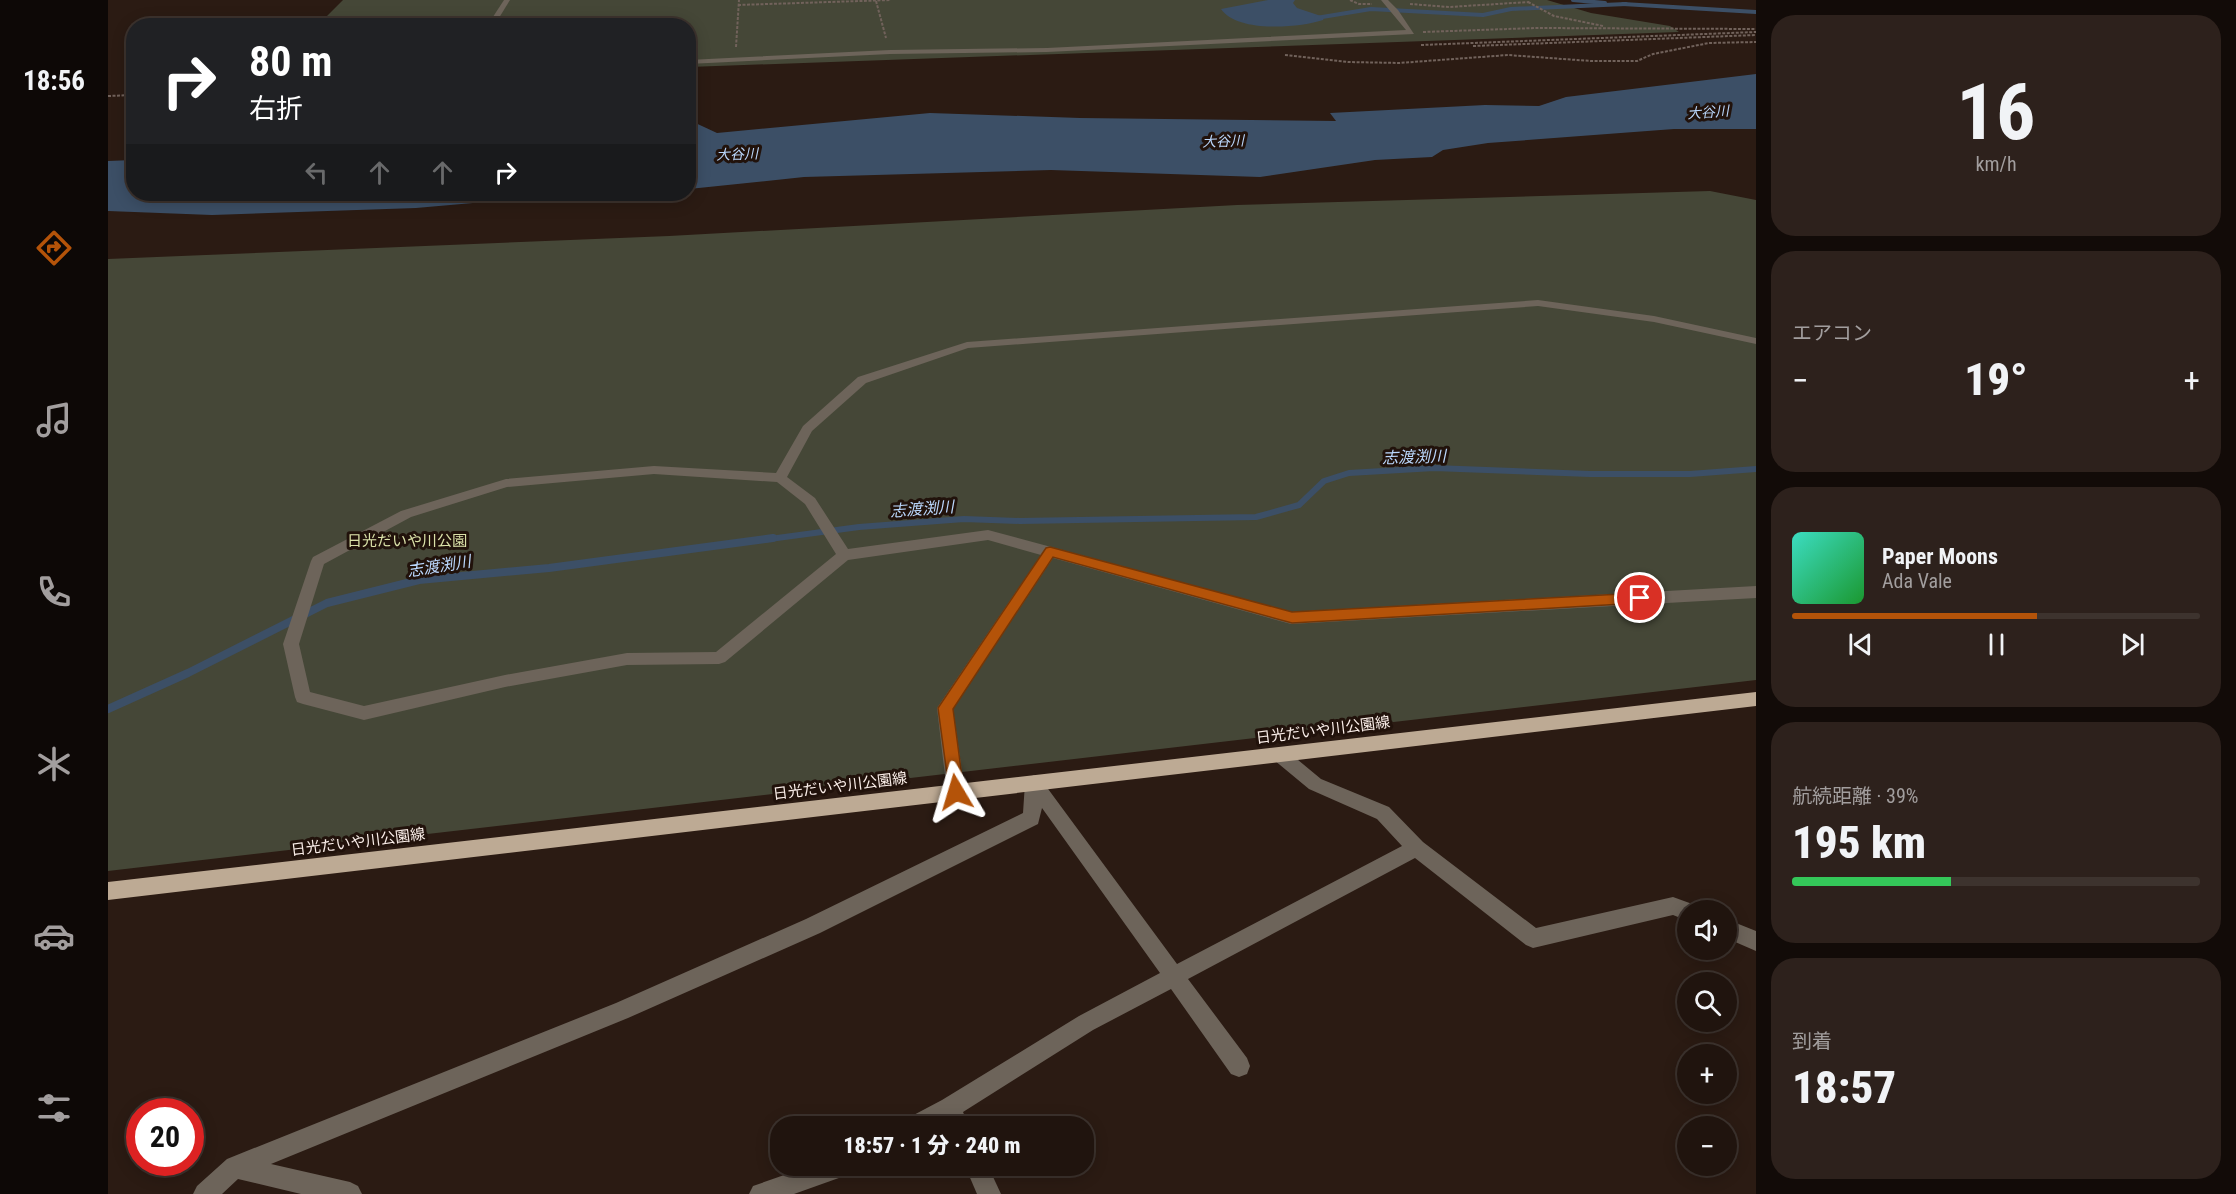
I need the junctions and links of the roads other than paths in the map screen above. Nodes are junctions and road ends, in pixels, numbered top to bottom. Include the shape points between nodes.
1 (507, 0) edge
2 (1390, 5) edge
3 (495, 18) edge
4 (696, 62) edge
5 (1756, 341) edge
6 (780, 478) junction
7 (1050, 552) junction
8 (844, 555) junction
9 (1756, 592) edge
10 (1756, 699) edge
11 (1280, 755) junction
12 (1034, 783) junction
13 (956, 792) junction
14 (1416, 848) junction
15 (108, 891) edge
16 (1677, 908) edge
17 (1737, 933) edge
18 (1756, 941) edge
19 (1175, 976) junction
20 (1239, 1066) dead end
21 (955, 1116) edge
22 (235, 1167) junction
23 (813, 1176) edge
24 (981, 1176) edge
25 (205, 1194) edge
26 (350, 1194) edge
27 (760, 1194) edge
28 (989, 1194) edge

1 - 3 street
2 - 4 street via 1411,32 1047,51 890,52
5 - 6 street via 1654,319 1538,303 967,345 862,380 807,429
6 - 8 street via 810,501
6 - 8 street via 654,470 506,483 406,514 318,561 291,644 303,697 364,713 627,659 719,658
7 - 8 street via 988,535
7 - 9 street via 1292,618
7 - 13 street via 945,708
10 - 11 main road, 日光だいや川公園線
11 - 12 main road, 日光だいや川公園線
11 - 14 street via 1315,784 1383,813
12 - 13 main road, 日光だいや川公園線
12 - 19 street
12 - 22 street via 1032,818 813,926 621,1011
13 - 15 main road, 日光だいや川公園線
14 - 16 street via 1533,938
14 - 19 street
17 - 18 street
19 - 20 street
19 - 21 street via 1086,1023
22 - 25 street
22 - 26 street
23 - 27 street
24 - 28 street

